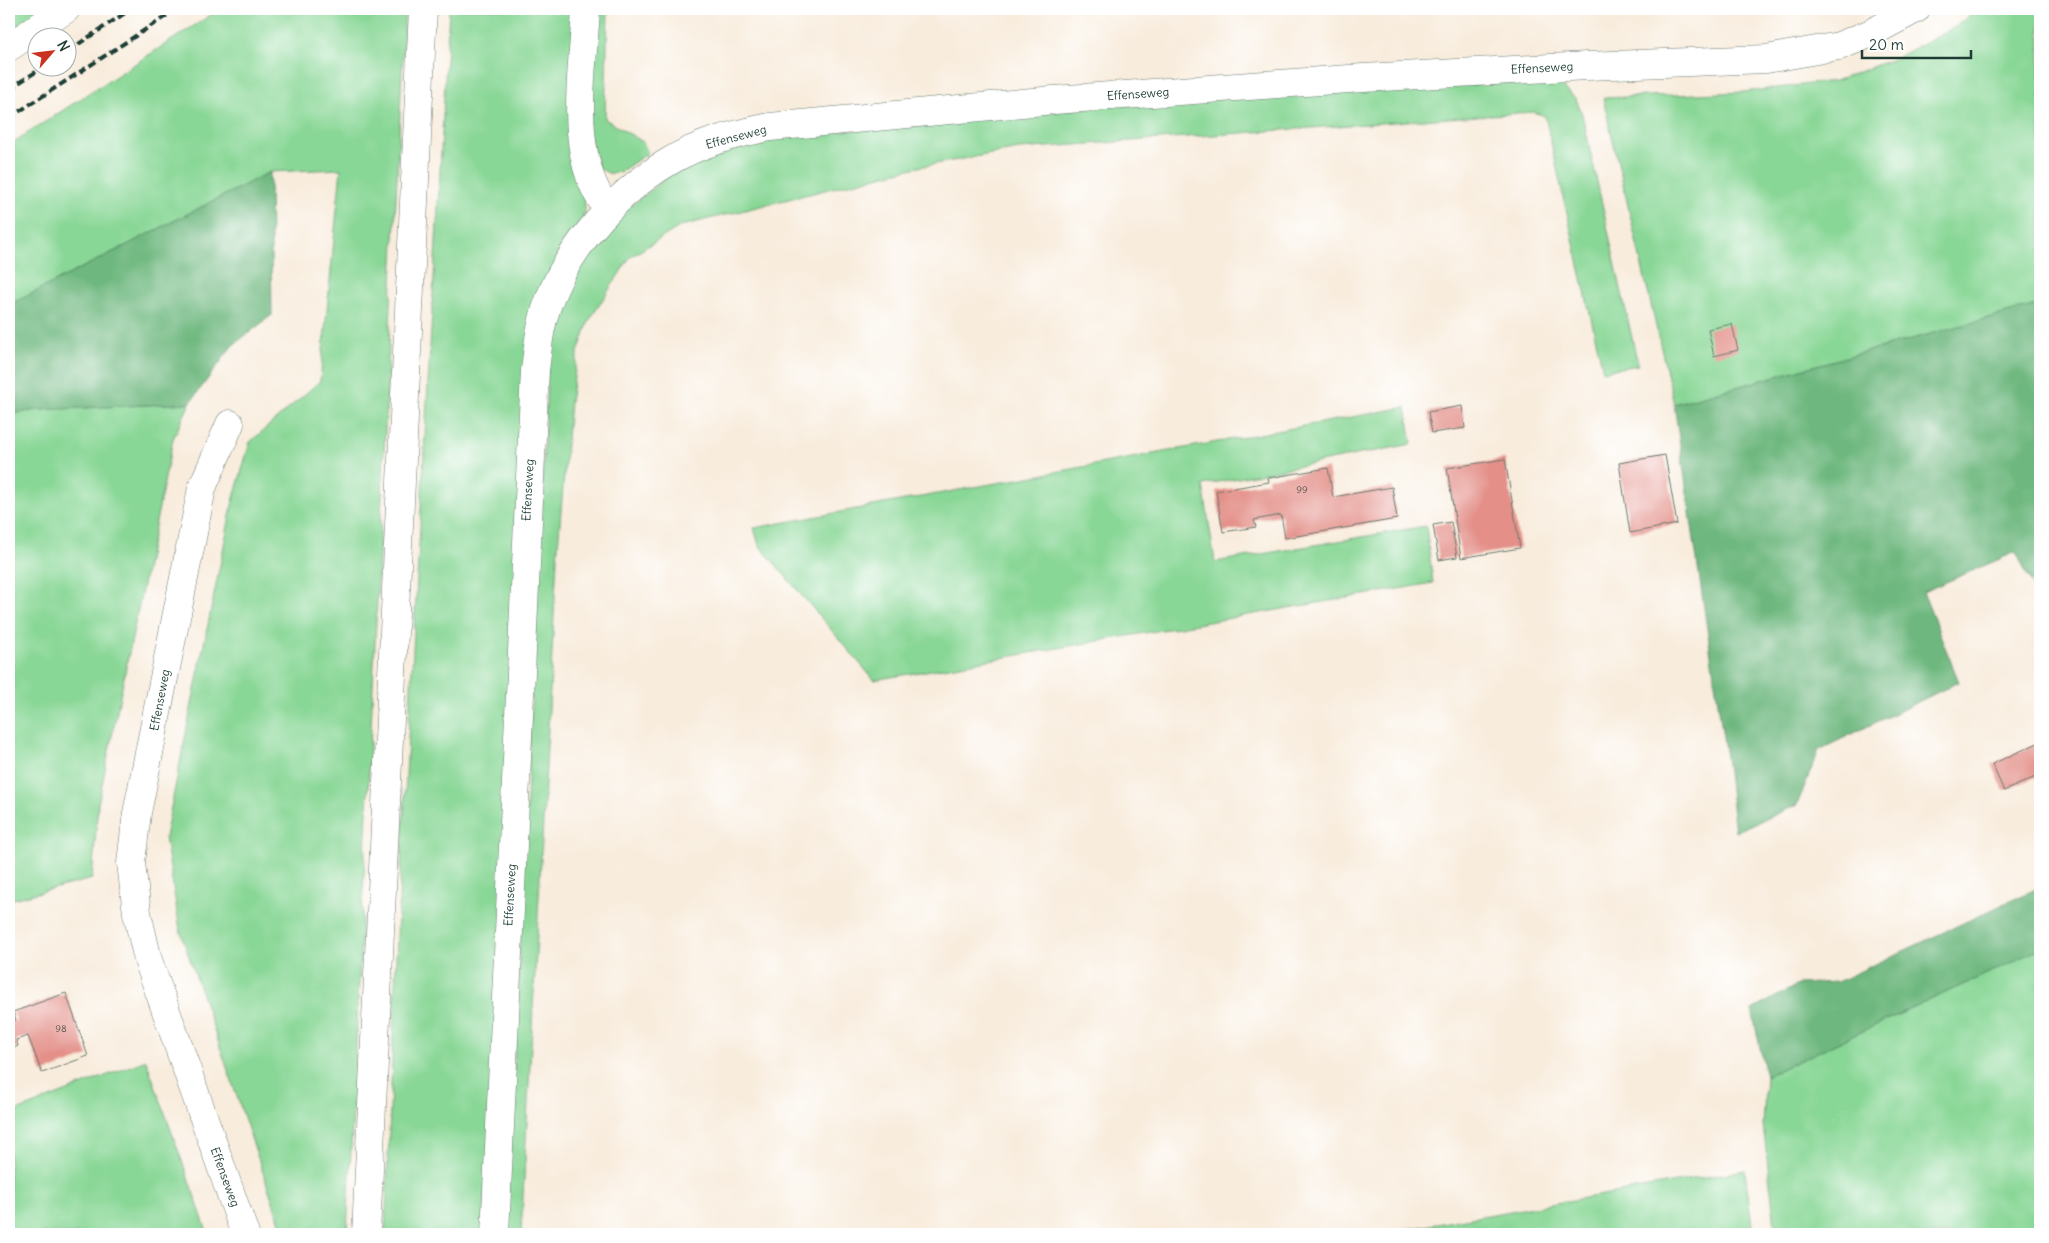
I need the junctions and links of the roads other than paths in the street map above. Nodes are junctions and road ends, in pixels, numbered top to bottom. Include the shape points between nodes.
1 (66, 9) edge
2 (423, 9) edge
3 (586, 9) edge
4 (1916, 9) edge
5 (9, 46) edge
6 (608, 209) junction
7 (230, 424) dead end
8 (245, 1234) edge
9 (366, 1234) edge
10 (496, 1234) edge

1 - 5 street
2 - 9 street
3 - 6 street via 580,137 587,169
4 - 6 street, Effenseweg via 1839,46 1766,59 1353,79 1054,100 770,127 735,134 671,160
6 - 10 street, Effenseweg via 584,237 556,288 541,327 535,370
7 - 8 street, Effenseweg via 202,488 137,813 131,863 137,914 148,960

